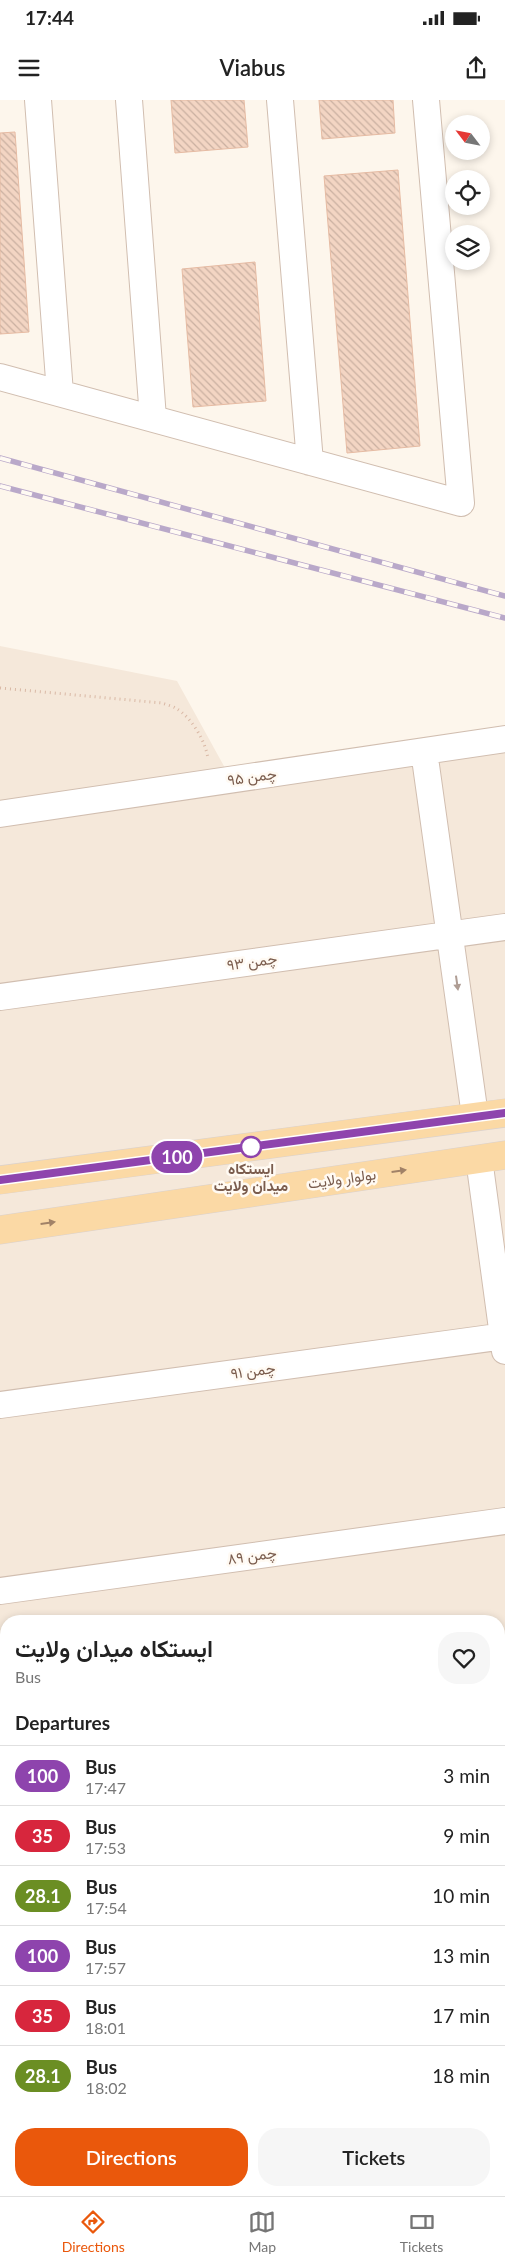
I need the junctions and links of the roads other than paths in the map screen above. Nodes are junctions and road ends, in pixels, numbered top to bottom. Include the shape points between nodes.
1 (38, 100) edge
2 (129, 100) edge
3 (280, 100) edge
4 (426, 100) edge
5 (0, 377) edge
6 (60, 393) junction
7 (152, 418) junction
8 (310, 462) junction
9 (505, 740) edge
10 (424, 751) junction
11 (0, 814) edge
12 (505, 927) edge
13 (450, 934) junction
14 (0, 998) edge
15 (505, 1112) edge
16 (475, 1116) junction
17 (492, 1157) edge
18 (0, 1180) edge
19 (2, 1230) edge
20 (504, 1341) edge
21 (0, 1405) edge
22 (505, 1521) edge
23 (0, 1591) edge

1 - 6 street
2 - 7 street
3 - 8 street
4 - 8 street via 461,503
5 - 6 street
6 - 7 street
7 - 8 street
9 - 10 street, چمن ۹۵
10 - 11 street, چمن ۹۵
10 - 13 street
12 - 13 street, چمن ۹۳
13 - 14 street, چمن ۹۳
13 -> 16 street
15 - 16 main road
16 - 18 main road
19 -> 17 main road, بولوار ولایت
17 - 20 street
20 - 21 street, چمن ۹۱
22 - 23 street, چمن ۸۹

